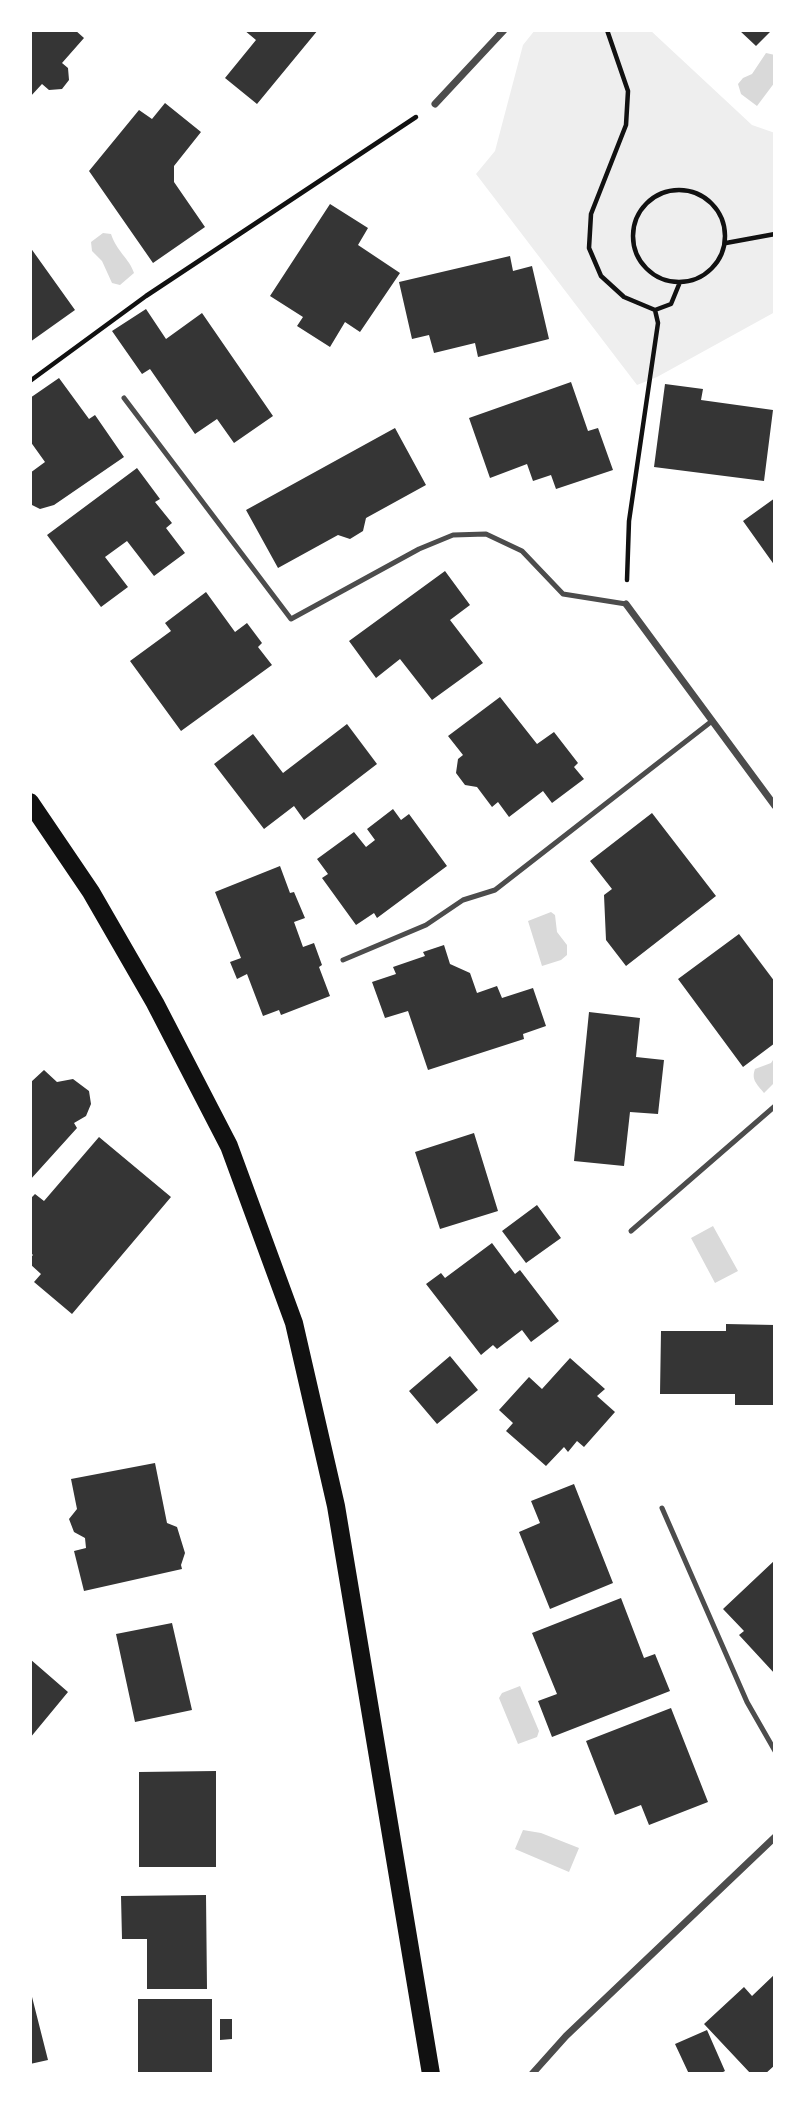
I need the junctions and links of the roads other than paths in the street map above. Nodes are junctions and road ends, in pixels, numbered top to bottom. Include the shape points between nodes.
1 (504, 30) edge
2 (435, 104) road end
3 (124, 398) dead end
4 (626, 604) joint
5 (712, 721) junction
6 (30, 803) edge
7 (775, 806) edge
8 (344, 960) dead end
9 (775, 1106) edge
10 (631, 1231) dead end
11 (662, 1508) dead end
12 (775, 1751) edge
13 (775, 1837) edge
14 (431, 2074) edge
15 (533, 2074) edge

1 - 2 street
3 - 4 lane via 291,619 453,535 486,534 522,551 563,594
4 - 5 street
5 - 7 street
5 - 8 lane via 495,890 463,900 426,925
6 - 14 main road via 91,892 229,1146 293,1323 336,1506
9 - 10 lane
11 - 12 lane via 747,1702
13 - 15 street via 566,2036

